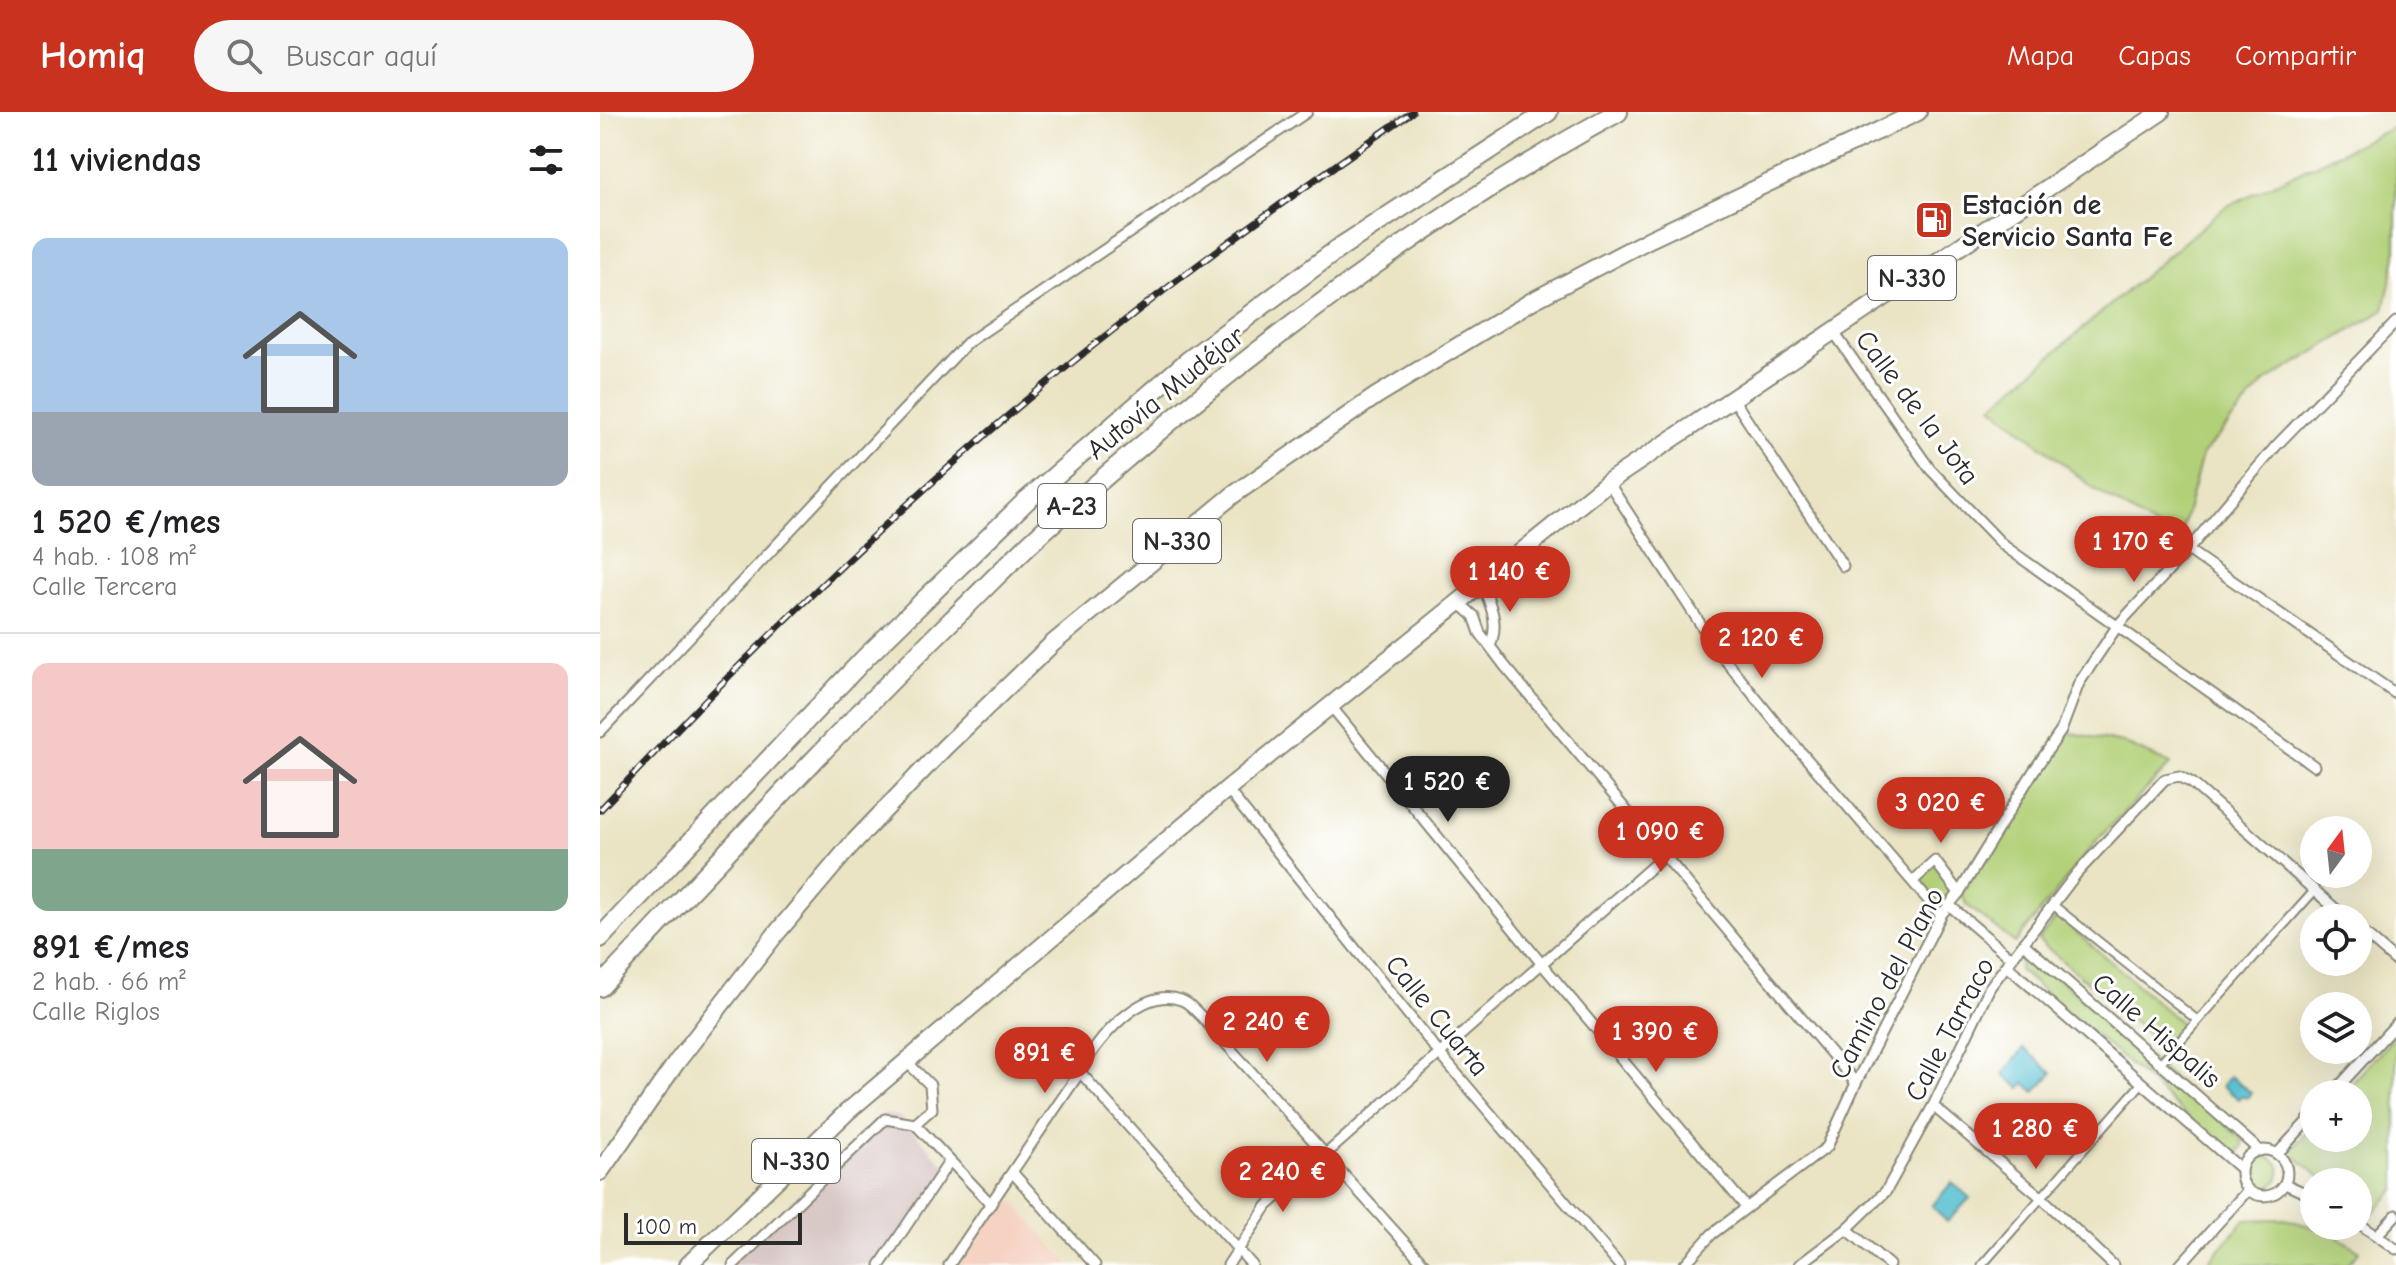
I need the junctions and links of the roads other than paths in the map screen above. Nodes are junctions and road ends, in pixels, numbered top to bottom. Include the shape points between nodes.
1 (1307, 112) edge
2 (1548, 112) edge
3 (1618, 112) edge
4 (1918, 112) edge
5 (2161, 112) edge
6 (2396, 322) edge
7 (1833, 331) junction
8 (1732, 397) junction
9 (1608, 482) junction
10 (2188, 550) junction
11 (1843, 566) dead end
12 (1482, 583) junction
13 (1458, 602) junction
14 (2118, 625) junction
15 (1490, 646) junction
16 (2396, 694) edge
17 (1330, 705) junction
18 (600, 732) edge
19 (2314, 766) dead end
20 (1227, 789) junction
21 (1666, 854) junction
22 (1913, 881) junction
23 (2315, 890) junction
24 (1959, 893) junction
25 (2330, 904) edge
26 (1949, 905) junction
27 (2053, 905) junction
28 (1941, 915) junction
29 (600, 938) edge
30 (2372, 940) edge
31 (2024, 944) junction
32 (2009, 961) junction
33 (2396, 961) edge
34 (1541, 963) junction
35 (600, 987) edge
36 (2197, 1020) junction
37 (2396, 1024) edge
38 (1439, 1053) junction
39 (906, 1061) junction
40 (2161, 1062) junction
41 (1080, 1072) junction
42 (2345, 1080) edge
43 (1856, 1083) junction
44 (2142, 1083) junction
45 (1933, 1106) junction
46 (915, 1124) junction
47 (2300, 1129) edge
48 (2260, 1151) junction
49 (1325, 1154) junction
50 (2277, 1154) junction
51 (949, 1162) junction
52 (2241, 1169) junction
53 (600, 1172) edge
54 (1013, 1173) junction
55 (2285, 1184) junction
56 (2248, 1190) junction
57 (2300, 1191) edge
58 (2041, 1197) junction
59 (991, 1204) junction
60 (1746, 1207) junction
61 (2396, 1215) edge
62 (1847, 1229) junction
63 (2372, 1231) edge
64 (2378, 1234) junction
65 (1238, 1249) junction
66 (2396, 1249) edge
67 (688, 1265) edge
68 (733, 1265) edge
69 (880, 1265) edge
70 (949, 1265) edge
71 (1095, 1265) edge
72 (1228, 1265) edge
73 (1252, 1265) edge
74 (1425, 1265) edge
75 (1619, 1265) edge
76 (1684, 1265) edge
77 (1799, 1265) edge
78 (1889, 1265) edge
79 (1982, 1265) edge
80 (2113, 1265) edge
81 (2180, 1265) edge

1 - 18 street via 967,343
2 - 29 highway, Autovía Mudéjar / A-23 via 1342,246 1188,361 1026,501 864,659
3 - 35 highway, Autovía Mudéjar / A-23 via 1366,271 1211,387 1047,527 886,684
4 - 53 highway, N-330 via 1532,301 1376,396 1233,495 1052,644 851,845 712,1016
5 - 7 highway, N-330
6 - 10 street, Camino del Plano via 2276,446
7 - 8 highway, N-330
7 - 14 street, Calle de la Jota via 1930,469 2003,545
8 - 9 highway, N-330
8 - 11 street
9 - 12 highway, N-330
9 - 22 street via 1718,651
10 - 14 street, Camino del Plano
10 - 16 street
12 - 13 highway, N-330
12 - 15 street via 1495,623
13 - 15 street via 1474,616
13 - 17 highway, N-330
14 - 19 street, Calle de la Jota
14 - 24 street, Camino del Plano via 2079,683 2061,731
15 - 21 street
17 - 20 highway, N-330
17 - 34 street
20 - 38 street, Calle Cuarta
20 - 39 highway, N-330
21 - 34 street
21 - 43 street
22 - 24 street via 1935,861
22 - 28 street
23 - 25 street
23 - 27 street, Calle Tarraco via 2192,783 2171,776
23 - 36 street
24 - 26 street, Camino del Plano
26 - 28 street, Camino del Plano
26 - 32 street, Calle Hispalis
27 - 31 street, Calle Tarraco
27 - 36 street
28 - 43 street, Camino del Plano
30 - 33 street
31 - 32 street, Calle Tarraco
31 - 40 street, Calle Hispalis
32 - 44 street, Calle Hispalis
32 - 45 street, Calle Tarraco via 1990,987
34 - 38 street
34 - 60 street
36 - 40 street
37 - 42 street
38 - 49 street
38 - 75 street, Calle Cuarta
39 - 46 street via 930,1085 932,1109
39 - 67 highway, N-330
40 - 48 street, Calle Hispalis
41 - 49 street via 1092,1049 1143,1003 1160,996 1183,1000
41 - 54 street
41 - 65 street
43 - 60 street, Camino del Plano via 1827,1147
44 - 52 street, Calle Hispalis
44 - 58 street
45 - 58 street
45 - 62 street, Calle Tarraco via 1886,1191
46 - 51 street
46 - 68 street via 885,1119
47 - 50 street
48 - 50 street
48 - 52 street
49 - 65 street via 1267,1206
49 - 74 street
50 - 55 street via 2286,1165
51 - 59 street
51 - 69 street
52 - 56 street
54 - 59 street
54 - 71 street
55 - 56 street via 2268,1196
55 - 57 street
56 - 81 street
58 - 79 street
58 - 80 street
59 - 70 street
60 - 76 street, Camino del Plano
61 - 64 street
62 - 77 street, Calle Tarraco
62 - 78 street
63 - 64 street
64 - 66 street
65 - 72 street
65 - 73 street

